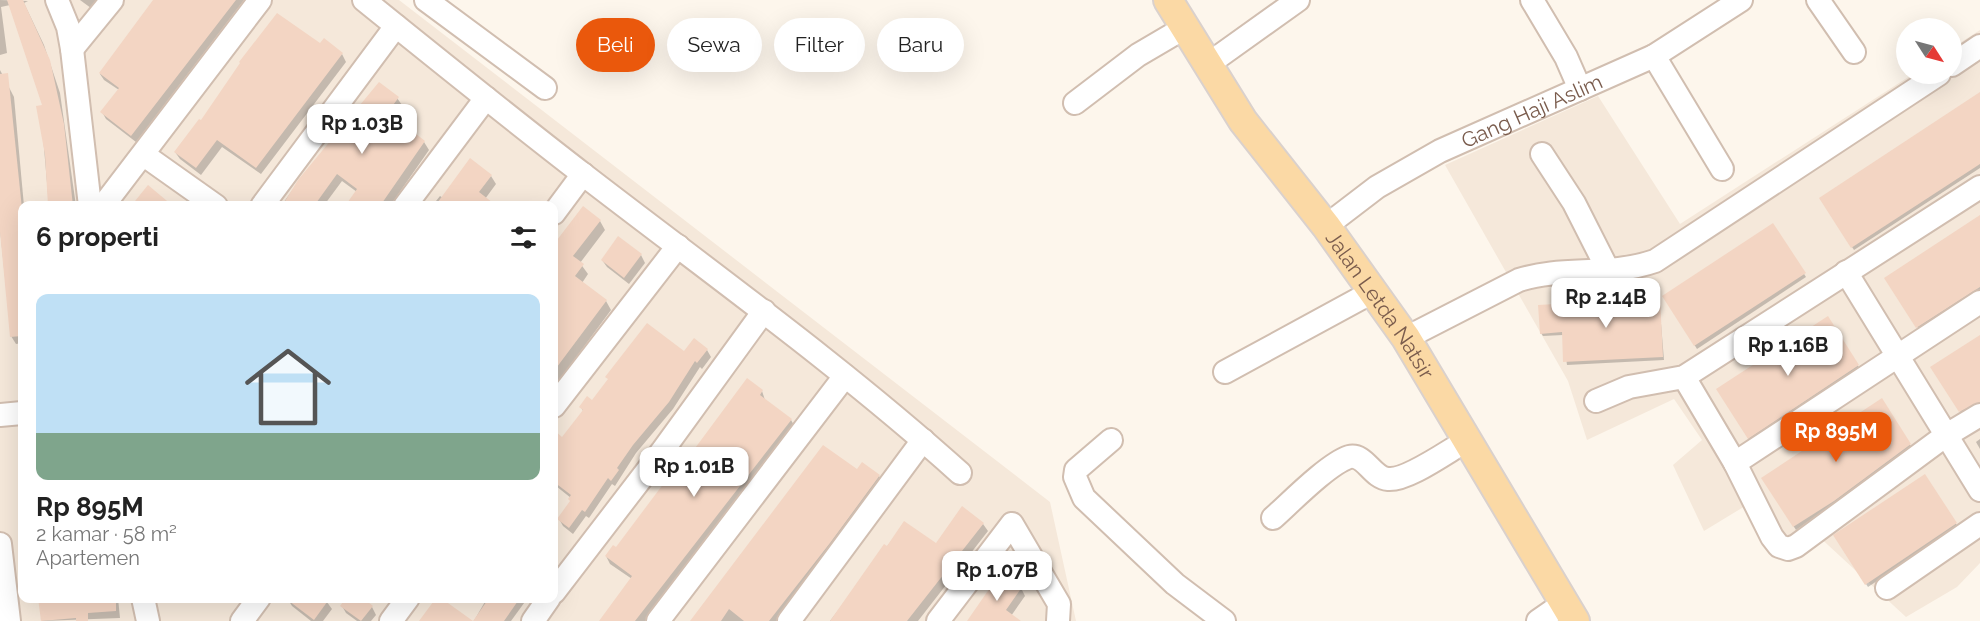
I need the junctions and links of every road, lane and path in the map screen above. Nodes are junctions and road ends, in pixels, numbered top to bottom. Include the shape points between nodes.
1 (57, 0) edge
2 (112, 0) edge
3 (260, 0) edge
4 (364, 0) edge
5 (426, 0) edge
6 (1167, 0) edge
7 (1298, 0) edge
8 (1532, 0) edge
9 (1741, 0) edge
10 (1818, 0) edge
11 (396, 26) junction
12 (1184, 28) junction
13 (1980, 46) edge
14 (72, 49) junction
15 (1854, 52) dead end
16 (1654, 56) junction
17 (1962, 58) edge
18 (1207, 65) junction
19 (1924, 84) edge
20 (545, 87) dead end
21 (1580, 89) junction
22 (486, 98) junction
23 (1075, 103) dead end
24 (1542, 154) dead end
25 (144, 155) junction
26 (1722, 169) dead end
27 (583, 174) junction
28 (1980, 187) edge
29 (89, 201) edge
30 (107, 201) edge
31 (209, 201) edge
32 (266, 201) edge
33 (409, 201) edge
34 (558, 208) edge
35 (1326, 226) junction
36 (678, 246) junction
37 (1609, 272) junction
38 (1846, 272) junction
39 (1374, 291) junction
40 (1980, 302) edge
41 (764, 311) junction
42 (1406, 338) junction
43 (1896, 355) junction
44 (1225, 372) dead end
45 (845, 376) junction
46 (1684, 377) junction
47 (558, 401) edge
48 (1596, 401) dead end
49 (18, 413) edge
50 (0, 415) edge
51 (1980, 415) edge
52 (1945, 436) junction
53 (923, 440) junction
54 (1111, 440) dead end
55 (1466, 441) junction
56 (1735, 463) junction
57 (960, 473) dead end
58 (1980, 490) edge
59 (1273, 518) dead end
60 (1980, 524) edge
61 (0, 544) edge
62 (558, 587) edge
63 (1887, 588) dead end
64 (144, 603) edge
65 (255, 603) edge
66 (404, 603) edge
67 (546, 603) edge
68 (1569, 612) edge
69 (9, 621) edge
70 (148, 621) edge
71 (242, 621) edge
72 (391, 621) edge
73 (533, 621) edge
74 (658, 621) edge
75 (789, 621) edge
76 (938, 621) edge
77 (1058, 621) edge
78 (1224, 621) edge
79 (1538, 621) edge

1 - 14 street
2 - 14 street
3 - 25 street
4 - 11 street
5 - 20 street
6 - 12 main road, Jalan Letda Natsir
7 - 18 street
8 - 21 street
9 - 16 street, Gang Haji Aslim
10 - 15 street
11 - 22 street
11 - 32 street
12 - 18 main road, Jalan Letda Natsir
12 - 23 street via 1138,55
13 - 17 street
14 - 29 street
16 - 21 street, Gang Haji Aslim
16 - 26 street
18 - 35 main road, Jalan Letda Natsir via 1243,121
19 - 37 street via 1676,248 1647,264
21 - 35 street, Gang Haji Aslim via 1440,151 1377,187
22 - 27 street
22 - 33 street
24 - 37 street via 1574,203
25 - 30 street
25 - 31 street
27 - 34 street
27 - 36 street
28 - 38 street
35 - 39 main road, Jalan Letda Natsir
36 - 41 street
36 - 47 street
37 - 42 street via 1536,275 1519,280
38 - 43 street
38 - 46 street
39 - 42 main road, Jalan Letda Natsir
39 - 44 street
40 - 43 street
41 - 45 street
41 - 62 street
42 - 55 main road, Jalan Letda Natsir
43 - 52 street
43 - 56 street
45 - 53 street
45 - 74 street
46 - 48 street via 1629,387
46 - 56 street
49 - 50 street
51 - 52 street
52 - 56 street via 1788,549 1780,547 1772,537
52 - 58 street
53 - 57 street
53 - 75 street
54 - 78 street via 1076,470 1084,498 1175,584
55 - 59 street via 1399,479 1384,479 1360,458 1351,457 1336,464
55 - 68 main road, Jalan Letda Natsir
60 - 63 street
61 - 69 street
64 - 70 street
65 - 71 street
66 - 72 street
67 - 73 street
68 - 79 street
76 - 77 street via 1012,524 1059,604

